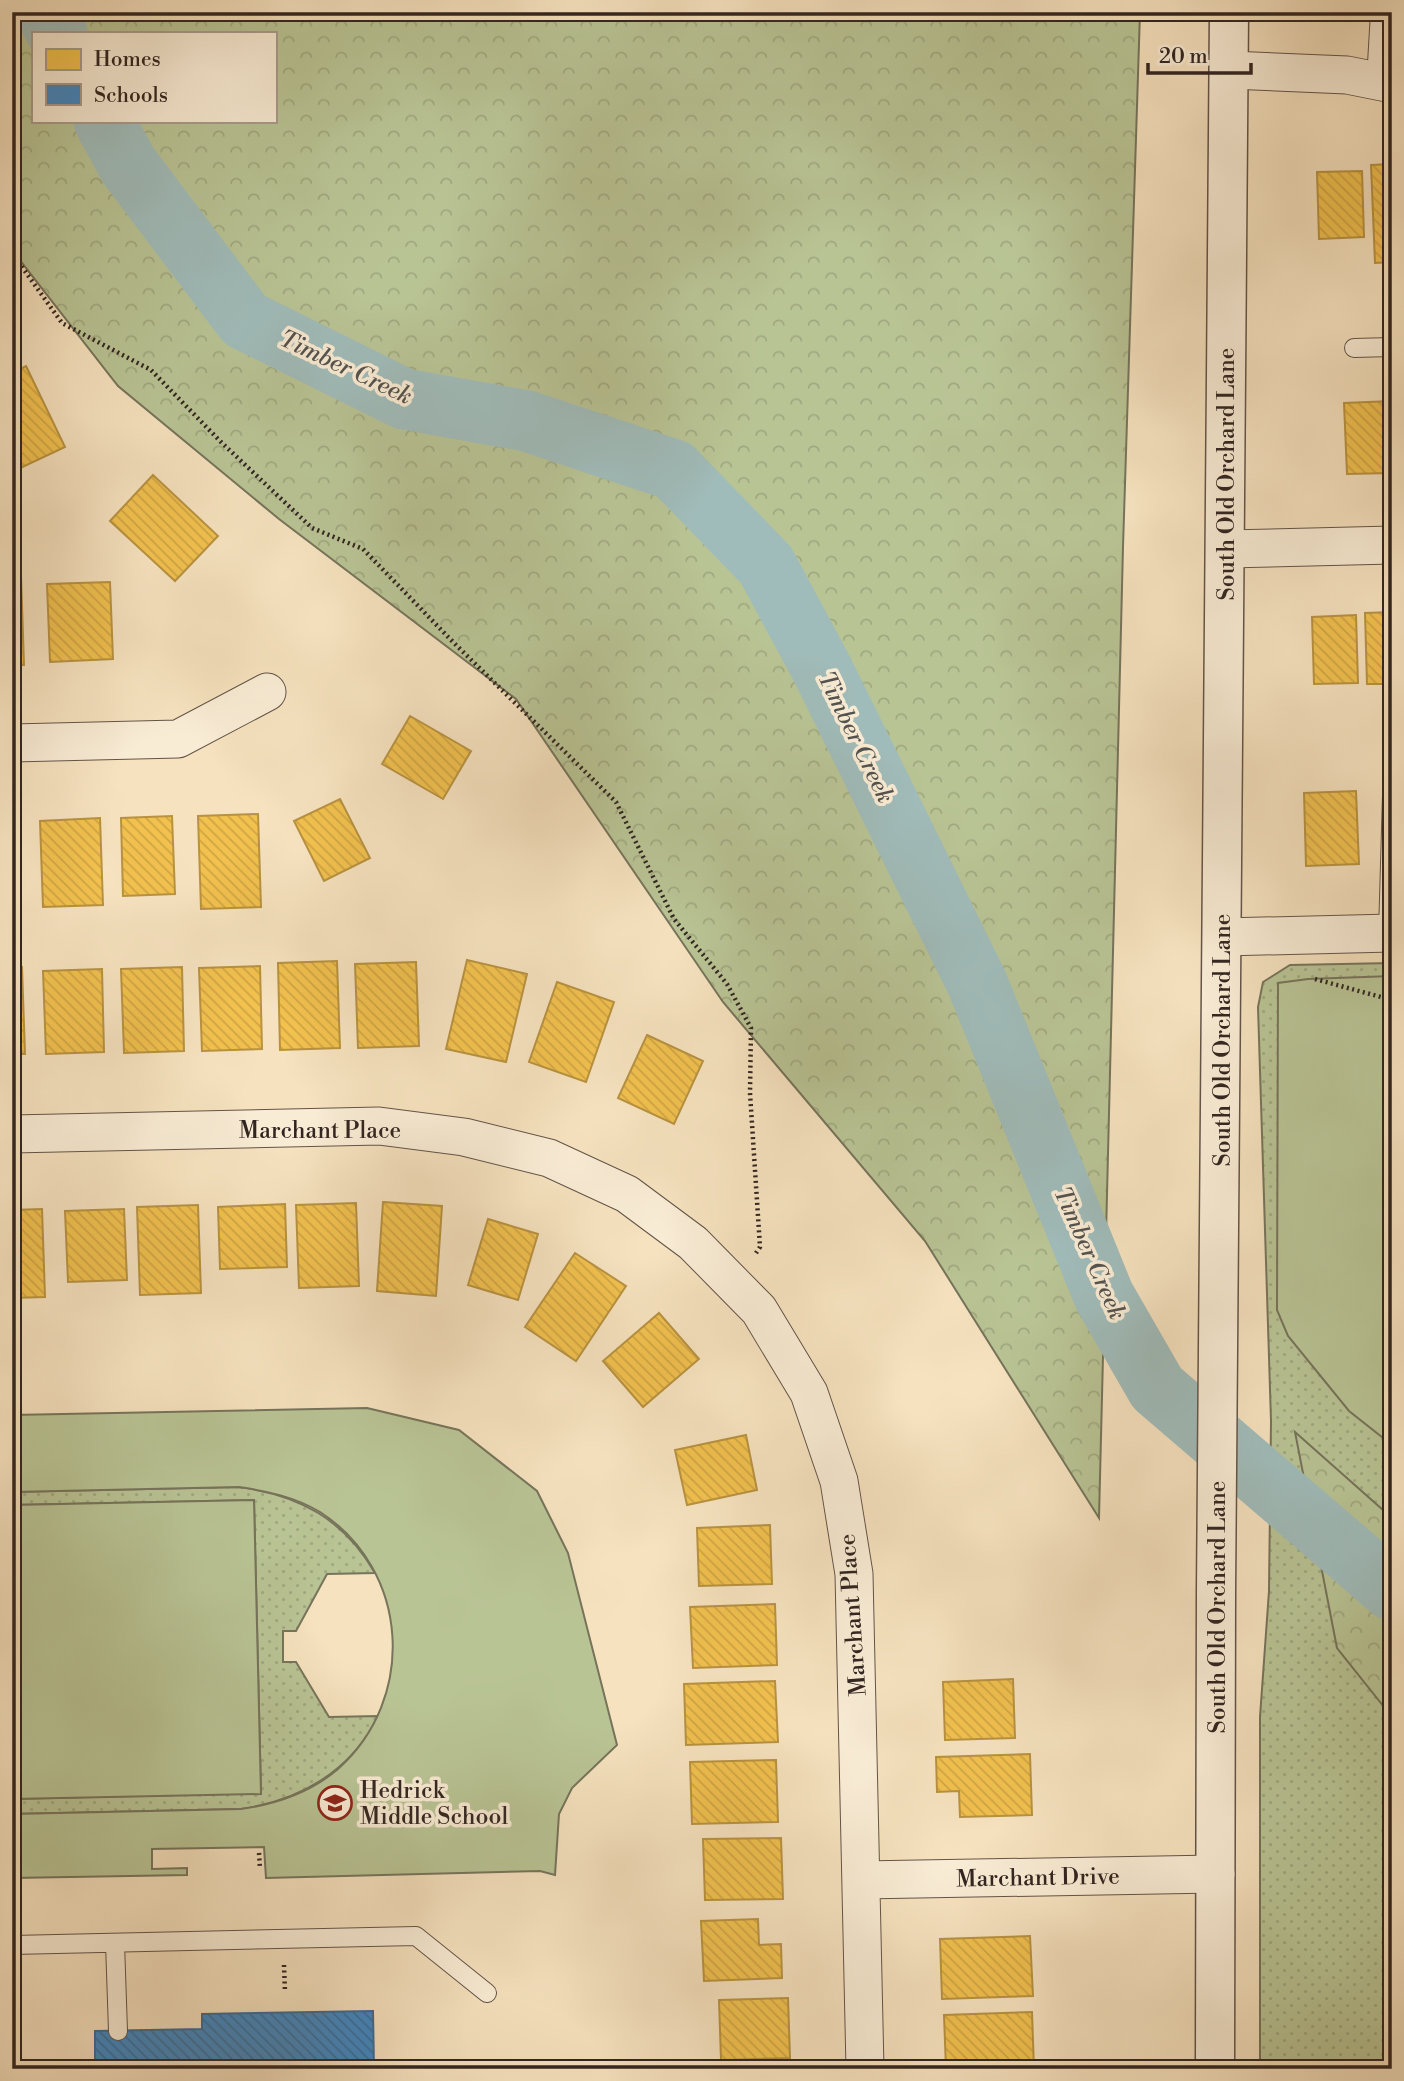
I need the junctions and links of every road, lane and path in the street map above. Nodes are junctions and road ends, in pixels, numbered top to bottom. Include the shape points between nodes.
1 (1229, 12) edge
2 (1380, 12) edge
3 (1230, 70) junction
4 (1384, 82) edge
5 (12, 253) edge
6 (1392, 347) edge
7 (1354, 348) dead end
8 (1392, 545) edge
9 (1226, 549) junction
10 (267, 692) dead end
11 (12, 743) edge
12 (1392, 795) edge
13 (1390, 933) edge
14 (1223, 937) junction
15 (1315, 979) dead end
16 (1392, 1000) edge
17 (12, 1134) edge
18 (756, 1253) dead end
19 (259, 1853) dead end
20 (260, 1869) dead end
21 (1216, 1874) junction
22 (861, 1880) junction
23 (115, 1943) junction
24 (12, 1945) edge
25 (487, 1993) dead end
26 (118, 2031) dead end
27 (865, 2069) edge
28 (1215, 2069) edge

1 - 3 street, South Old Orchard Lane
2 - 4 lane
3 - 4 street via 1347,75
3 - 9 street, South Old Orchard Lane
5 - 18 path via 62,323 150,370 312,528 363,549 616,802 674,919 727,984 751,1028 750,1093 760,1247
6 - 7 lane
8 - 9 street
9 - 14 street, South Old Orchard Lane
10 - 11 street via 178,739
12 - 13 lane
13 - 14 street
14 - 21 street, South Old Orchard Lane
15 - 16 path
17 - 22 street, Marchant Place via 379,1126 464,1137 549,1158 627,1194 693,1243 759,1310 809,1394 839,1480 854,1574
19 - 20 path
21 - 22 street, Marchant Drive
21 - 28 street, South Old Orchard Lane
22 - 27 street, Marchant Place
23 - 24 lane
23 - 25 lane via 416,1936
23 - 26 lane

